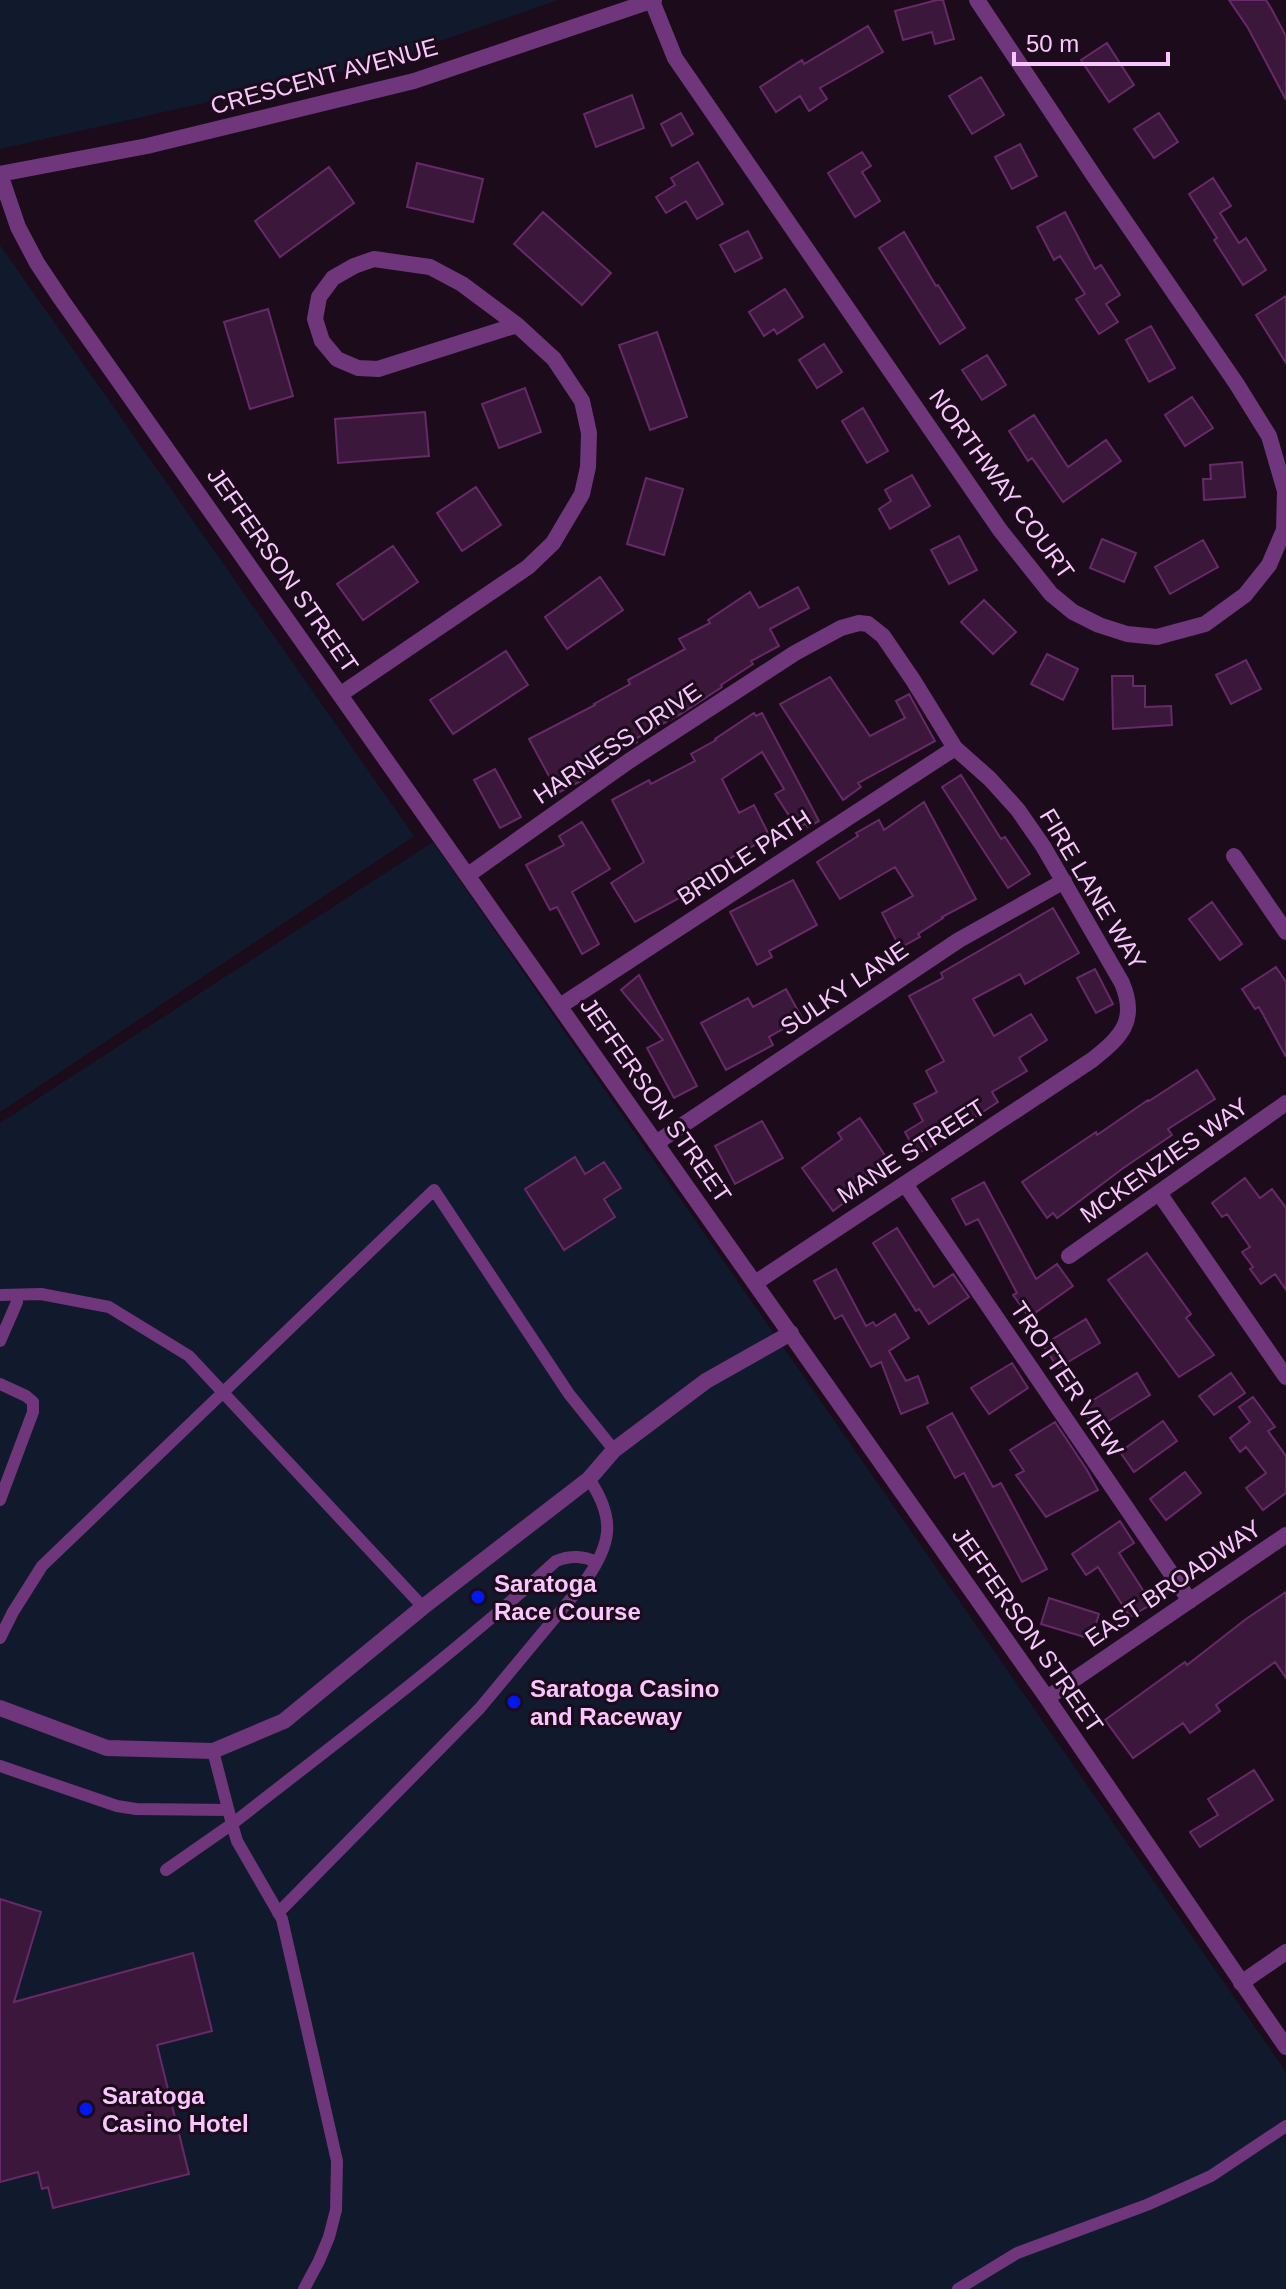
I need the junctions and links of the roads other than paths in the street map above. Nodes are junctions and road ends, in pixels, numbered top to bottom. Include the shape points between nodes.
1 (653, 0) edge
2 (977, 0) edge
3 (0, 174) edge
4 (517, 325) junction
5 (795, 653) joint
6 (341, 694) junction
7 (955, 748) junction
8 (1234, 856) dead end
9 (468, 875) junction
10 (1064, 881) junction
11 (1286, 932) edge
12 (560, 1006) junction
13 (1092, 1060) joint
14 (1286, 1103) edge
15 (656, 1143) junction
16 (905, 1184) junction
17 (1159, 1193) junction
18 (1069, 1256) dead end
19 (755, 1283) junction
20 (0, 1295) edge
21 (17, 1295) junction
22 (791, 1333) junction
23 (0, 1341) edge
24 (1286, 1377) edge
25 (0, 1384) edge
26 (222, 1391) junction
27 (614, 1450) junction
28 (589, 1479) junction
29 (0, 1500) edge
30 (1286, 1535) edge
31 (597, 1562) junction
32 (1190, 1601) junction
33 (423, 1607) junction
34 (0, 1638) edge
35 (1047, 1698) junction
36 (0, 1708) edge
37 (213, 1751) junction
38 (0, 1766) edge
39 (228, 1810) junction
40 (232, 1824) junction
41 (166, 1870) dead end
42 (278, 1913) junction
43 (1286, 1952) edge
44 (1241, 1983) junction
45 (1286, 2047) edge
46 (1286, 2126) edge
47 (304, 2289) edge
48 (958, 2289) edge

1 - 2 street, NORTHWAY COURT via 675,58 1000,530 1051,594 1073,612 1127,634 1157,637 1205,624 1245,595 1269,565 1284,530 1285,491 1269,436
1 - 3 street, CRESCENT AVENUE via 414,81 147,146
3 - 6 street, JEFFERSON STREET via 37,263
4 - 4 street via 430,267 374,259 333,278 319,297 315,319 322,341 337,359 378,369
4 - 6 street via 554,359 582,401 589,433 582,494 553,543 528,567
5 - 7 street, FIRE LANE WAY via 850,624 868,624 913,680
5 - 9 street, HARNESS DRIVE
6 - 9 street, JEFFERSON STREET
7 - 10 street, FIRE LANE WAY via 1018,810
7 - 12 street, BRIDLE PATH
8 - 11 street
9 - 12 street, JEFFERSON STREET
10 - 13 street, FIRE LANE WAY via 1128,996 1129,1011 1118,1039
10 - 15 street, SULKY LANE via 959,940
12 - 15 street, JEFFERSON STREET
13 - 16 street, MANE STREET
14 - 17 street, MCKENZIES WAY
15 - 19 street, JEFFERSON STREET
16 - 19 street, MANE STREET
16 - 32 street, TROTTER VIEW
17 - 18 street, MCKENZIES WAY
17 - 24 street
19 - 22 street, JEFFERSON STREET
20 - 21 lane
21 - 23 lane
21 - 26 lane via 41,1294 109,1307 189,1356
22 - 27 street via 706,1381
22 - 35 street, JEFFERSON STREET
25 - 29 lane via 26,1396 33,1402 33,1412
26 - 27 lane via 434,1190 569,1394
26 - 33 lane
26 - 34 lane via 42,1566
27 - 28 street
28 - 31 lane via 608,1520
28 - 33 street
30 - 32 street, EAST BROADWAY
31 - 40 lane via 568,1556 556,1561 397,1697
31 - 42 lane via 480,1708
32 - 35 street, EAST BROADWAY
33 - 37 street via 284,1721
35 - 44 street, JEFFERSON STREET
36 - 37 street via 107,1748
37 - 39 lane
38 - 39 lane via 117,1806
39 - 40 lane
40 - 41 lane
40 - 42 lane
42 - 47 lane via 337,2161 336,2210
43 - 44 street
44 - 45 street, JEFFERSON STREET
46 - 48 lane via 1211,2176 1017,2253

